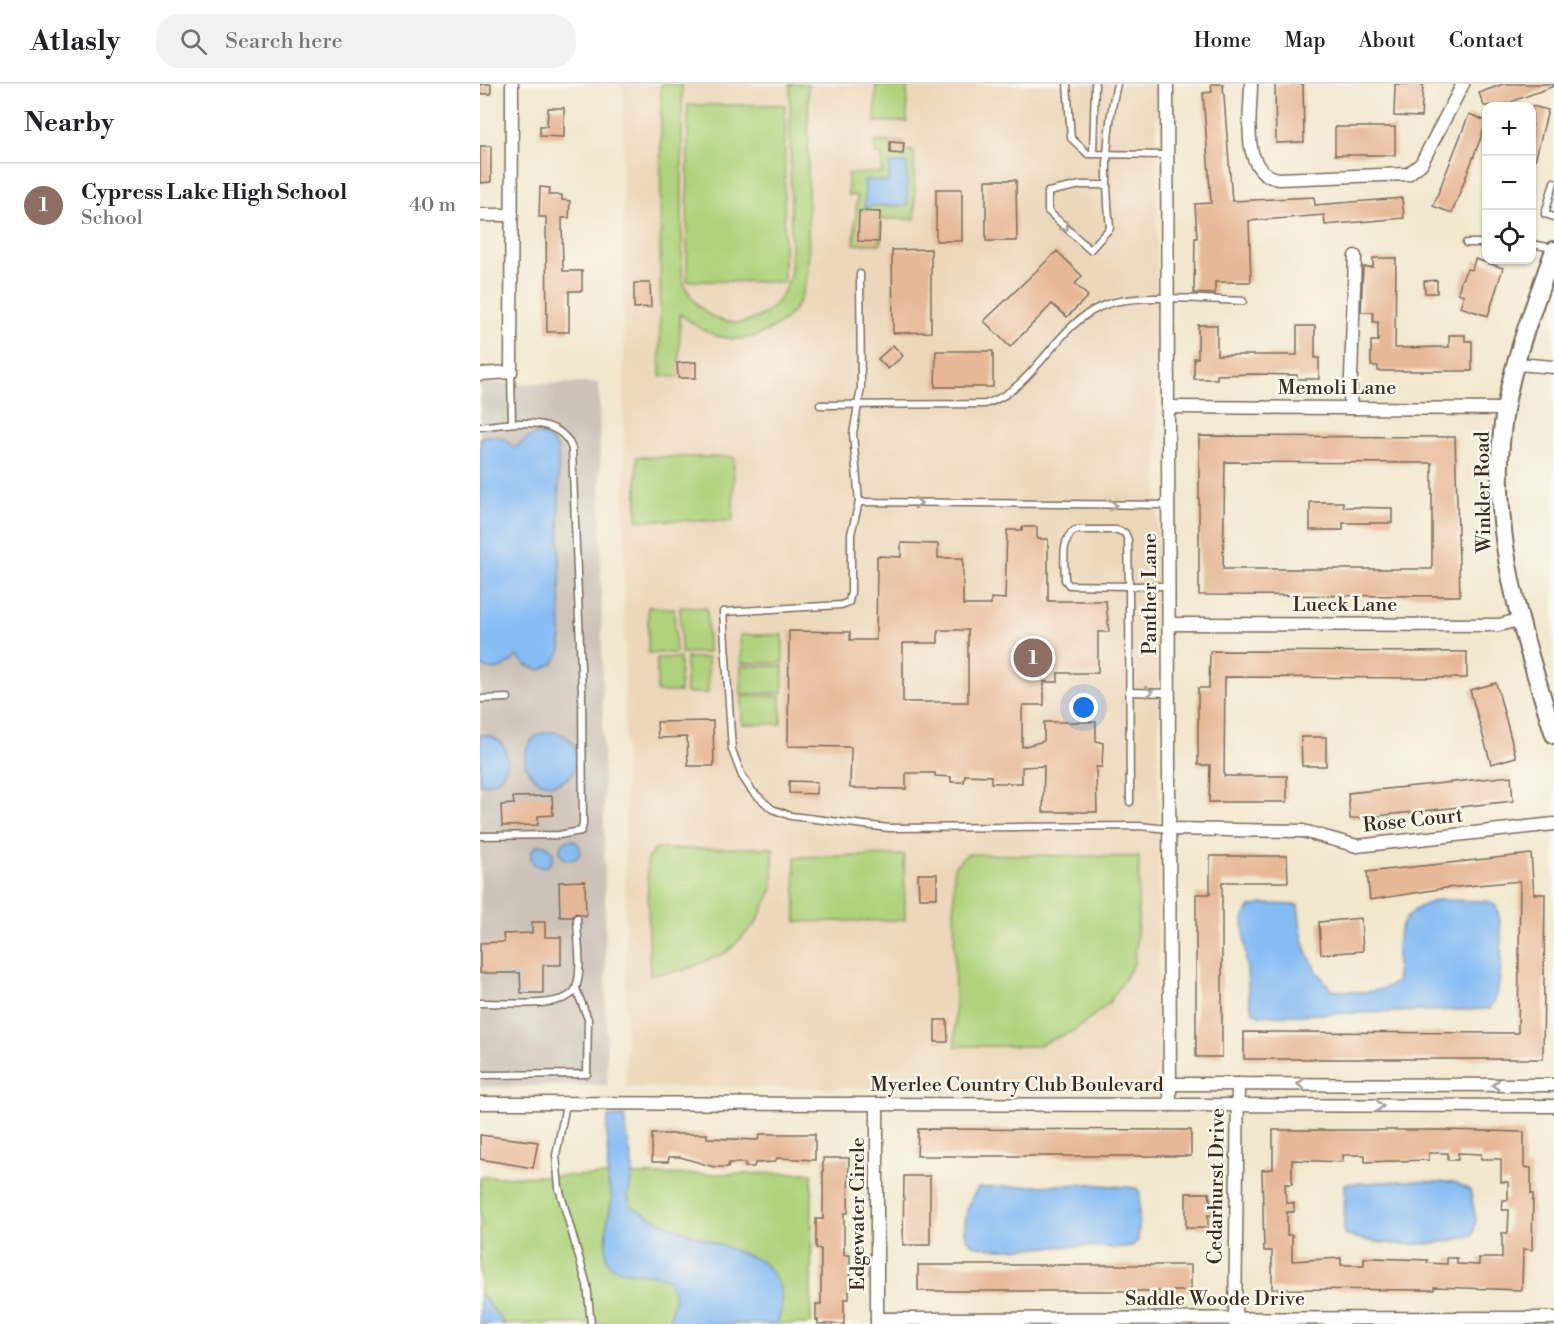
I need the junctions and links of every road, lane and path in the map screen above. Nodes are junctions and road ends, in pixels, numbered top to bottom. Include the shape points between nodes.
1 (512, 84) edge
2 (1067, 84) edge
3 (1095, 84) edge
4 (1117, 84) edge
5 (1167, 84) edge
6 (1251, 84) edge
7 (1463, 84) edge
8 (1094, 154) junction
9 (1107, 154) junction
10 (1167, 155) junction
11 (1554, 182) edge
12 (1106, 185) junction
13 (480, 215) edge
14 (512, 215) junction
15 (1554, 217) edge
16 (1466, 243) dead end
17 (1482, 243) edge
18 (1536, 245) edge
19 (1554, 249) edge
20 (1355, 256) dead end
21 (860, 274) dead end
22 (1168, 300) junction
23 (1243, 301) dead end
24 (1516, 364) junction
25 (1554, 367) edge
26 (511, 372) junction
27 (480, 374) edge
28 (820, 405) dead end
29 (858, 405) junction
30 (1169, 407) junction
31 (1350, 407) junction
32 (1505, 409) junction
33 (512, 423) junction
34 (480, 427) edge
35 (859, 502) junction
36 (1169, 505) junction
37 (1128, 586) junction
38 (1169, 586) junction
39 (1519, 620) junction
40 (1169, 624) junction
41 (1129, 692) junction
42 (1169, 693) junction
43 (508, 698) dead end
44 (480, 699) edge
45 (1554, 735) edge
46 (1130, 802) dead end
47 (1554, 824) edge
48 (1169, 829) junction
49 (480, 836) edge
50 (577, 918) dead end
51 (576, 989) junction
52 (480, 1003) edge
53 (480, 1075) edge
54 (1171, 1084) junction
55 (1238, 1084) junction
56 (1554, 1085) edge
57 (480, 1103) edge
58 (566, 1103) junction
59 (877, 1104) junction
60 (1170, 1105) junction
61 (1238, 1106) junction
62 (1554, 1106) edge
63 (1554, 1318) edge
64 (1235, 1321) edge
65 (877, 1322) edge
66 (591, 1324) edge

1 - 14 street
2 - 8 lane via 1071,138 1088,154
3 - 8 lane
4 - 9 lane
5 - 10 street, Panther Lane
6 - 7 street via 1252,156 1264,174 1278,179 1408,174 1421,164
8 - 9 lane
9 - 10 lane
9 - 12 lane
10 - 22 street, Panther Lane
11 - 15 lane via 1545,214
12 -> 12 lane via 1048,192 1048,211 1089,250 1110,228
13 - 14 street
14 - 26 street
16 - 17 lane
18 - 19 lane
19 - 24 street, Winkler Road
20 - 31 street
21 - 29 lane
22 - 23 lane
22 - 29 lane via 1109,304 1091,312 997,401 964,406
22 - 30 street, Panther Lane
24 - 25 street
24 - 32 street, Winkler Road
26 - 27 street
26 - 33 lane
28 - 29 lane
29 - 35 lane via 853,434
30 - 31 street, Memoli Lane
30 - 36 street, Panther Lane
31 - 32 street, Memoli Lane
32 - 39 street, Winkler Road via 1501,517
33 - 34 lane
33 - 49 lane via 556,428 569,439 572,449 584,825 580,831 567,834
35 -> 36 lane
35 - 48 lane via 851,534 849,602 723,612 732,750 752,791 772,808 791,816 889,828
36 - 38 street, Panther Lane
37 - 37 lane via 1125,533 1075,530 1068,534 1065,580 1069,585
37 - 38 lane
37 - 41 lane
38 - 40 street, Panther Lane
39 - 40 street, Lueck Lane via 1499,625
39 - 45 street, Winkler Road
40 - 42 street, Panther Lane
41 -> 42 lane
41 - 46 lane
42 - 48 street, Panther Lane
43 - 44 lane
47 - 48 street, Rose Court via 1357,846 1303,831
48 - 54 street, Panther Lane
50 - 51 lane
51 - 52 lane via 570,998 555,1002
51 - 53 lane via 588,1019 587,1074
54 - 55 street, Myerlee Country Club Boulevard
54 - 60 street, Panther Lane
56 -> 55 street, Myerlee Country Club Boulevard
55 - 61 street, Cedarhurst Drive
57 - 58 street, Myerlee Country Club Boulevard
58 - 59 street, Myerlee Country Club Boulevard
58 - 66 lane via 556,1155 559,1188 587,1285
59 - 60 street, Myerlee Country Club Boulevard
59 - 65 street, Edgewater Circle
60 - 61 street, Myerlee Country Club Boulevard
61 -> 62 street, Myerlee Country Club Boulevard
61 - 64 street, Cedarhurst Drive
63 - 64 street, Saddle Woode Drive
64 - 65 street, Saddle Woode Drive

